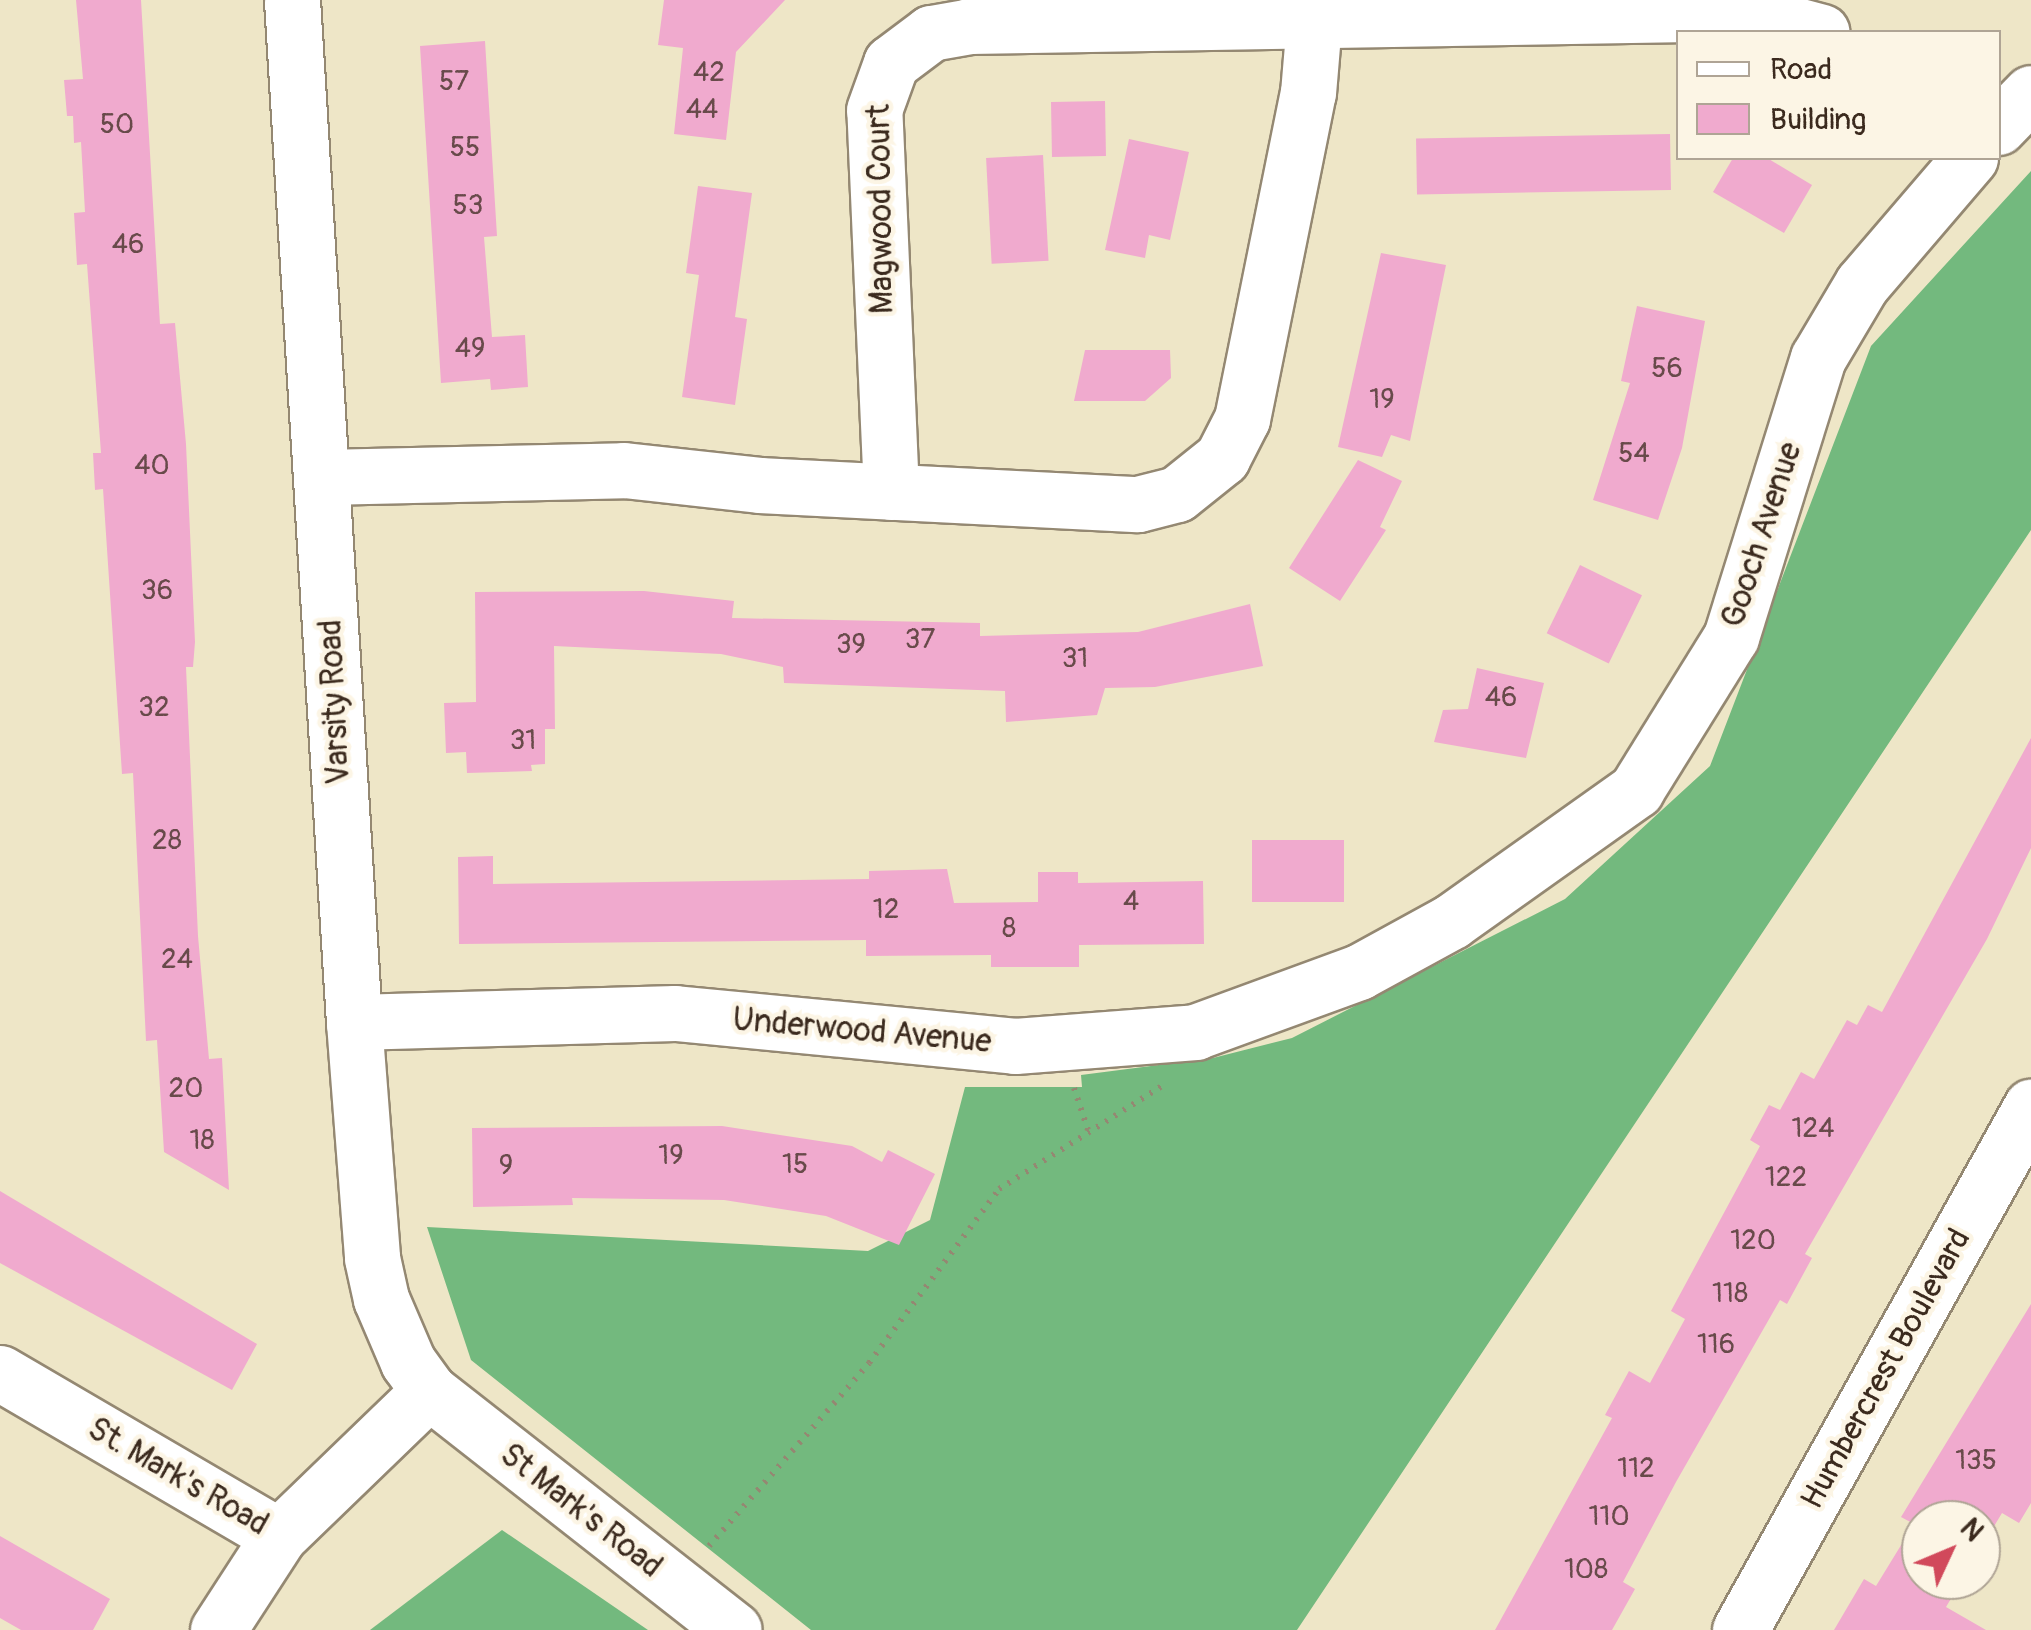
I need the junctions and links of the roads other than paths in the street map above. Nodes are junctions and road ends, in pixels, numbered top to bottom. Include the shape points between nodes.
1 (292, 0) edge
2 (1314, 21) junction
3 (1815, 30) edge
4 (2031, 93) edge
5 (2001, 124) edge
6 (1966, 160) edge
7 (322, 477) junction
8 (892, 492) junction
9 (1359, 972) joint
10 (354, 1022) junction
11 (2031, 1108) edge
12 (0, 1373) edge
13 (429, 1391) junction
14 (280, 1536) junction
15 (218, 1630) edge
16 (734, 1630) edge
17 (1740, 1630) edge

1 - 7 street, Varsity Road
2 - 3 street, Magwood Court via 1751,13
2 - 8 street via 1308,93 1242,419 1212,468 1177,494 1138,504
2 - 8 street, Magwood Court via 956,26 932,32 900,53 879,85 874,110
4 - 5 street, Gooch Avenue
6 - 9 street, Gooch Avenue via 1862,284 1818,358 1731,637 1636,790 1452,921
7 - 8 street via 624,470
7 - 10 street, Varsity Road
9 - 10 street, Underwood Avenue via 1195,1032 1015,1046 675,1013
10 - 13 street, Varsity Road via 372,1258 391,1330
11 - 17 street, Humbercrest Boulevard
12 - 14 street, St. Mark's Road
13 - 14 street, St. Mark's Road
13 - 16 street, St Mark's Road
14 - 15 street

